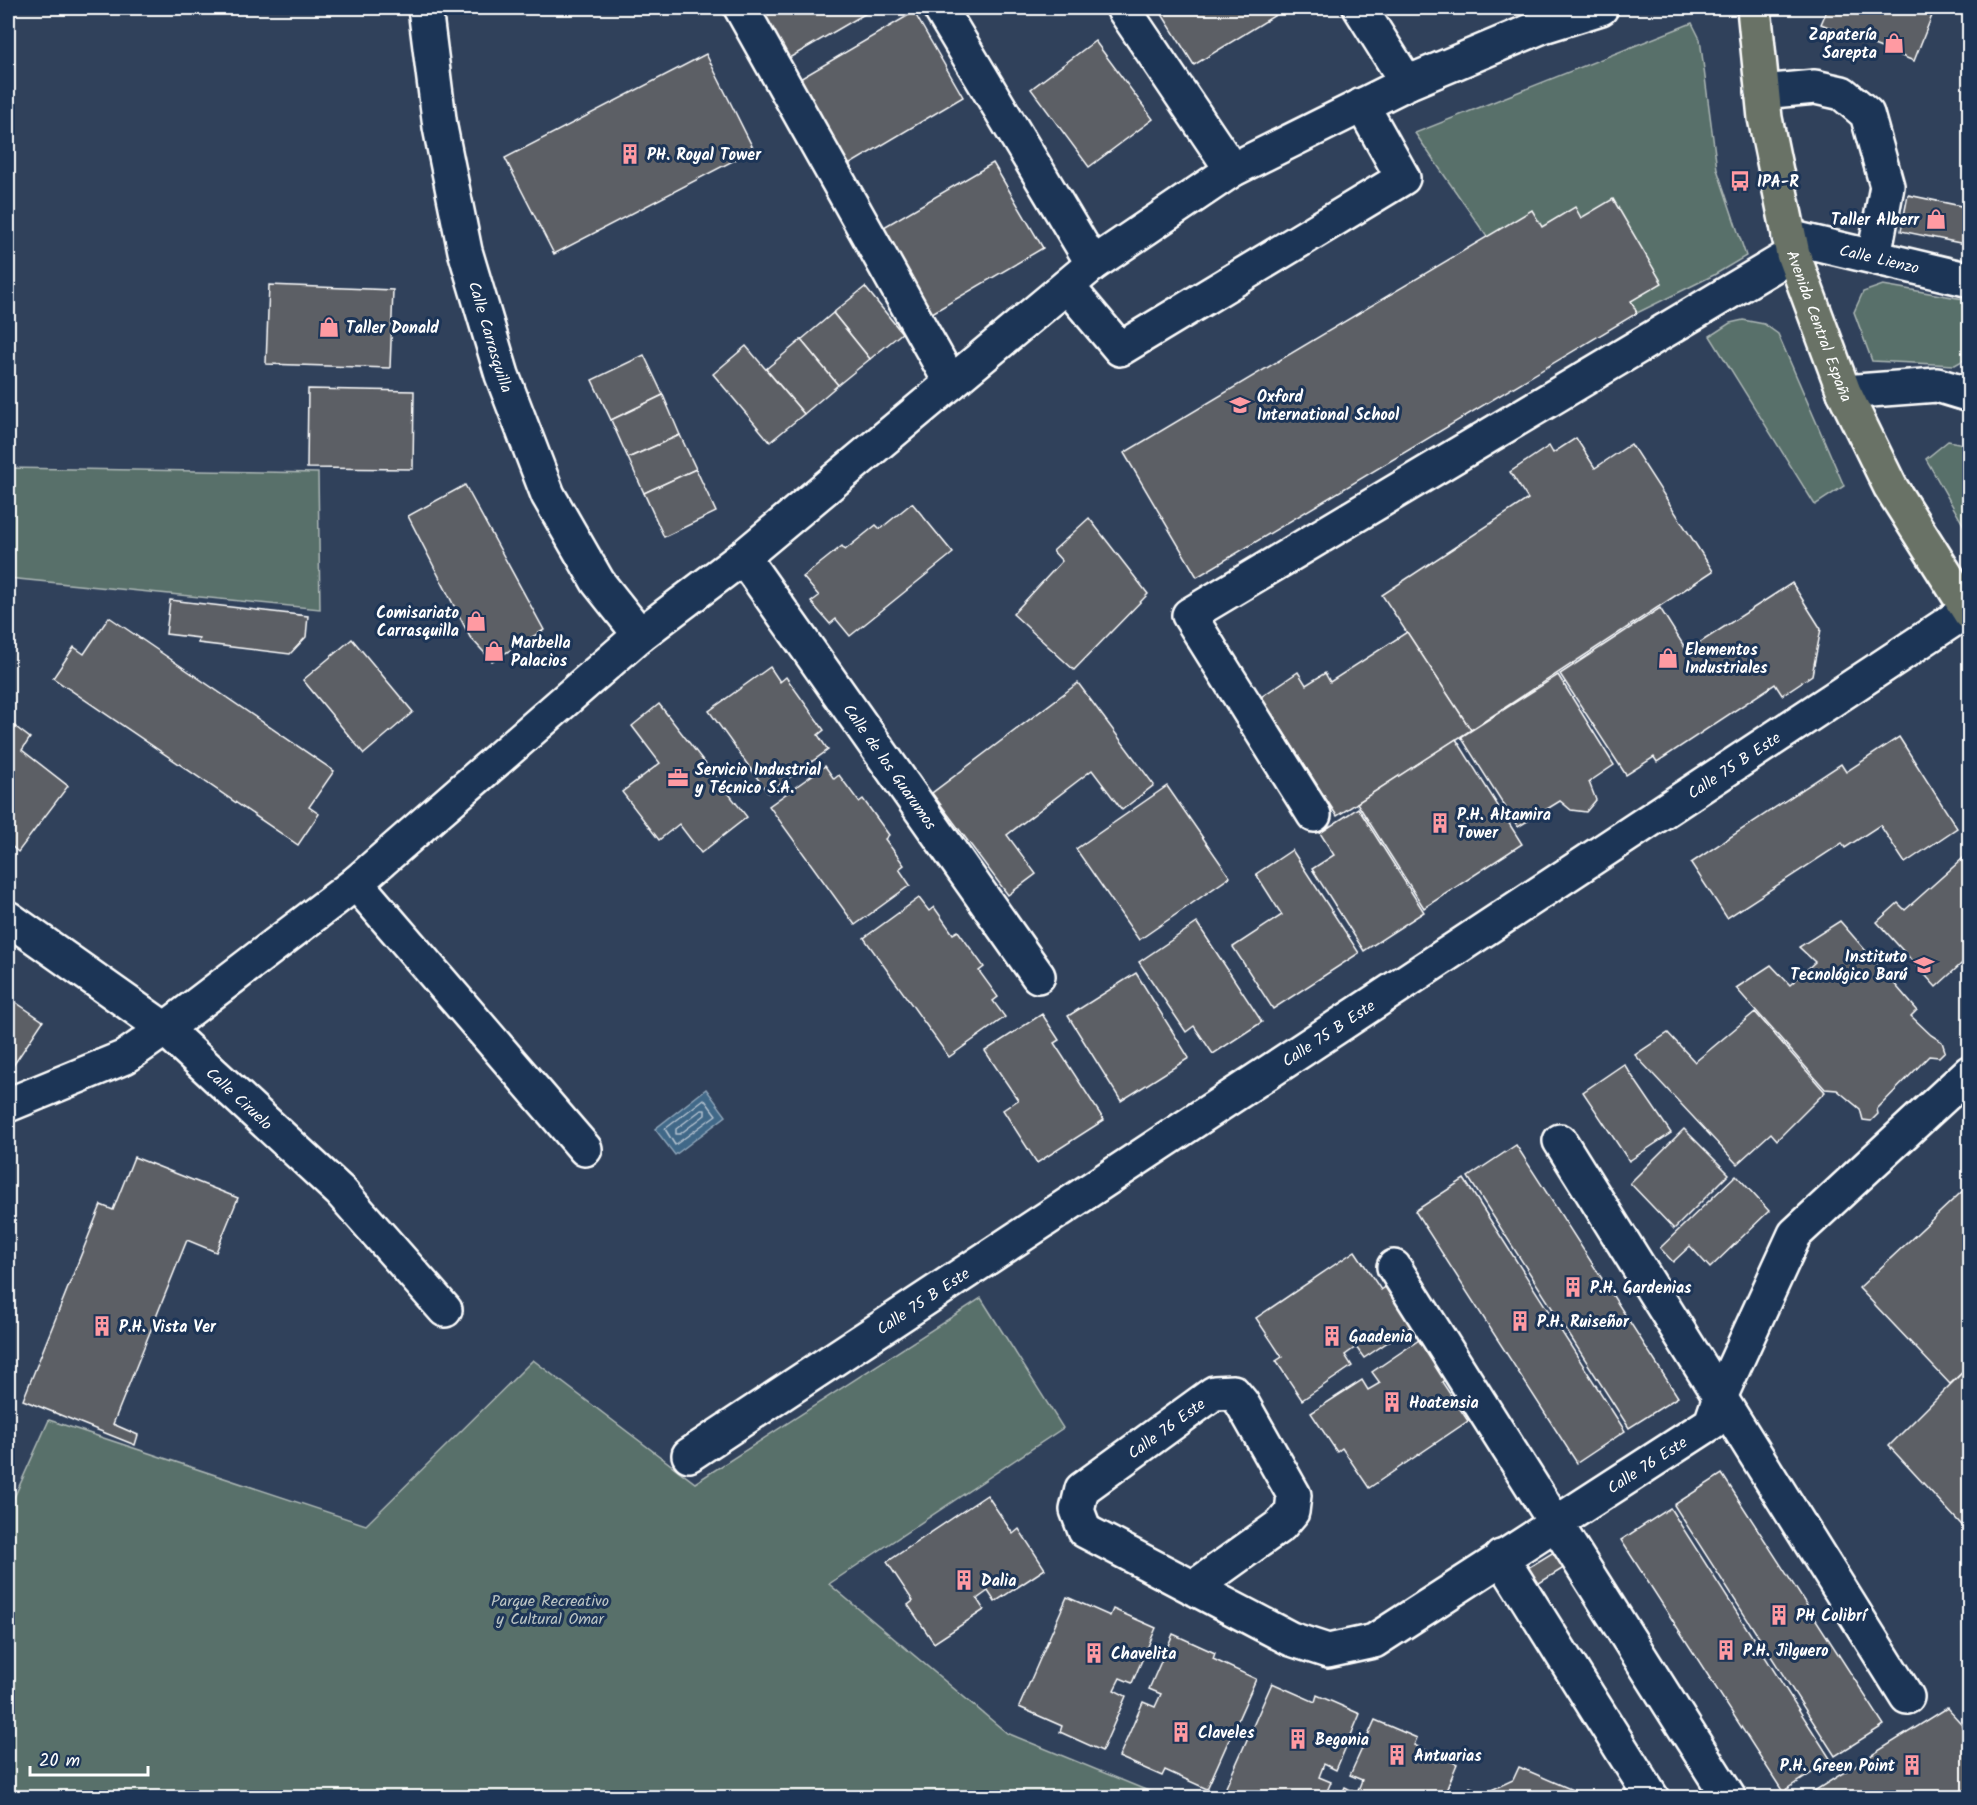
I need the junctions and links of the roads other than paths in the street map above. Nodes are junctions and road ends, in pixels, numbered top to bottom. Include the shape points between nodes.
1 (425, 8) edge
2 (741, 8) edge
3 (940, 8) edge
4 (1123, 8) edge
5 (1360, 8) edge
6 (1601, 8) edge
7 (1754, 8) edge
8 (1407, 82) junction
9 (1762, 92) junction
10 (1362, 105) junction
11 (1232, 170) junction
12 (1791, 245) junction
13 (1874, 256) junction
14 (1093, 264) junction
15 (1970, 280) edge
16 (1067, 286) junction
17 (951, 383) junction
18 (1844, 392) junction
19 (1970, 395) edge
20 (743, 557) junction
21 (1969, 611) edge
22 (640, 635) junction
23 (1314, 815) dead end
24 (356, 883) junction
25 (8, 918) edge
26 (1038, 976) dead end
27 (165, 1029) junction
28 (1970, 1072) edge
29 (8, 1105) edge
30 (1560, 1141) dead end
31 (585, 1149) dead end
32 (1394, 1267) dead end
33 (445, 1310) dead end
34 (1720, 1397) junction
35 (689, 1455) dead end
36 (1554, 1523) junction
37 (1501, 1557) junction
38 (1193, 1588) junction
39 (1907, 1697) dead end
40 (1652, 1797) edge
41 (1729, 1797) edge

1 - 22 street, Calle Carrasquilla via 440,127 465,251 502,375 548,495 598,582
2 - 17 street
3 - 14 street
4 - 11 street
5 - 8 street
6 - 8 street via 1543,26
7 - 9 main road, Avenida Central España
8 - 10 street
9 - 12 main road, Avenida Central España
9 - 13 street via 1815,87 1842,93 1867,114 1887,186
10 - 11 street
10 - 16 street via 1403,178 1120,349
11 - 14 street
12 - 13 street, Calle Lienzo
12 - 18 main road, Avenida Central España
12 - 23 street via 1189,615
13 - 15 street, Calle Lienzo
14 - 16 street
16 - 17 street
17 - 20 street
18 - 19 street via 1937,385
18 - 21 main road, Avenida Central España via 1890,486
20 - 22 street
20 - 26 street, Calle de los Guarumos
21 - 35 street, Calle 75 B Este
22 - 24 street
24 - 27 street
24 - 31 street
25 - 27 street, Calle Ciruelo
27 - 29 street via 125,1056
27 - 33 street, Calle Ciruelo via 341,1192
28 - 34 street, Calle 76 Este via 1795,1234
30 - 34 street
32 - 36 street
34 - 36 street, Calle 76 Este via 1711,1423
34 - 39 street
36 - 37 street, Calle 76 Este
36 - 41 street
37 - 38 street, Calle 76 Este via 1374,1641 1328,1652 1291,1639
37 - 40 street
38 - 38 street, Calle 76 Este via 1085,1532 1077,1510 1082,1489 1214,1393 1233,1392 1294,1495 1293,1512 1281,1525

